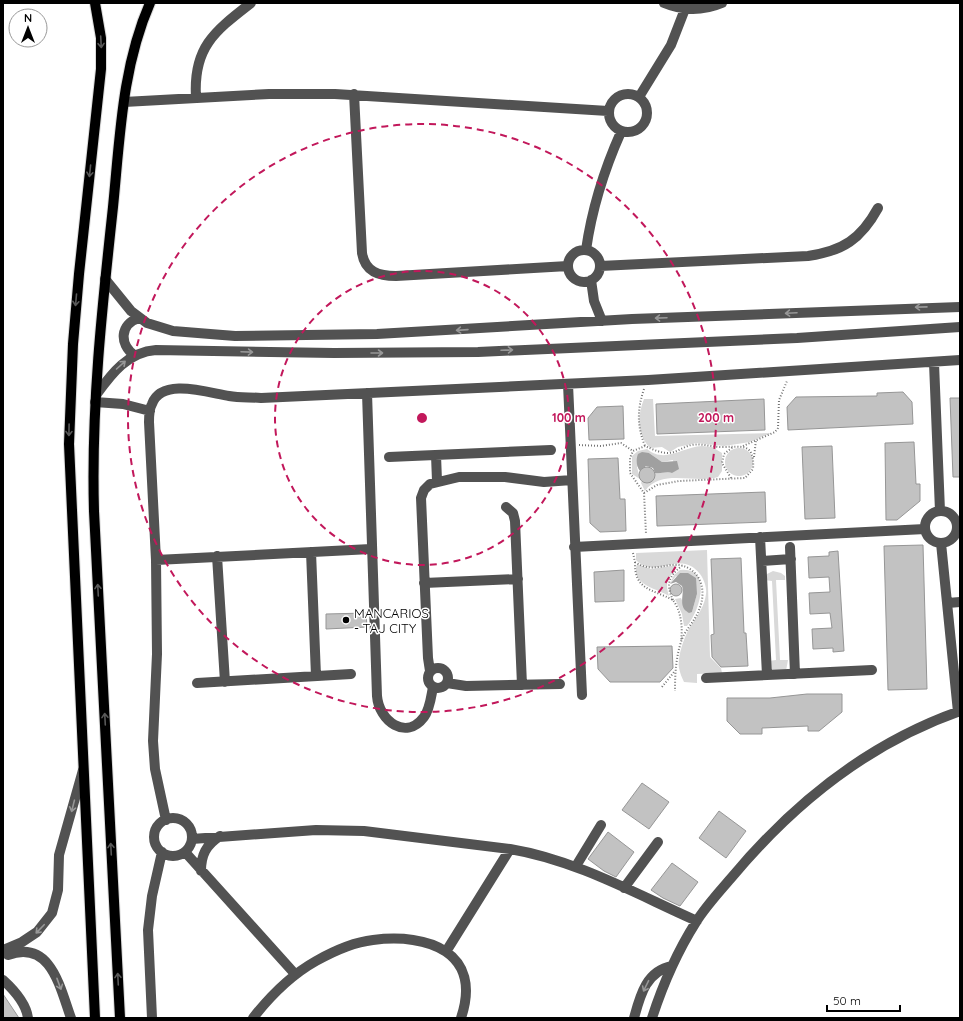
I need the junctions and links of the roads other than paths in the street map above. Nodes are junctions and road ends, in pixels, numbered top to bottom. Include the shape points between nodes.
1 (95, 3) edge
2 (150, 3) edge
3 (251, 3) edge
4 (664, 3) edge
5 (722, 3) edge
6 (685, 9) junction
7 (354, 94) junction
8 (639, 97) junction
9 (196, 98) junction
10 (124, 102) junction
11 (608, 111) junction
12 (621, 132) junction
13 (878, 208) dead end
14 (586, 250) junction
15 (568, 266) junction
16 (600, 266) junction
17 (105, 279) junction
18 (591, 280) junction
19 (960, 307) edge
20 (139, 318) junction
21 (602, 321) junction
22 (959, 328) edge
23 (134, 355) junction
24 (960, 360) edge
25 (937, 363) junction
26 (960, 366) edge
27 (568, 384) junction
28 (367, 393) junction
29 (96, 398) junction
30 (150, 411) junction
31 (551, 450) dead end
32 (436, 455) junction
33 (389, 456) dead end
34 (572, 480) junction
35 (437, 481) junction
36 (506, 507) dead end
37 (940, 511) junction
38 (958, 526) edge
39 (925, 529) junction
40 (760, 537) junction
41 (941, 543) junction
42 (574, 547) junction
43 (790, 547) dead end
44 (371, 549) junction
45 (311, 552) junction
46 (217, 556) junction
47 (791, 559) junction
48 (156, 560) junction
49 (762, 561) junction
50 (518, 579) junction
51 (424, 583) junction
52 (960, 602) edge
53 (948, 603) junction
54 (872, 670) dead end
55 (430, 671) junction
56 (351, 674) dead end
57 (795, 674) junction
58 (767, 675) junction
59 (316, 676) junction
60 (706, 678) dead end
61 (226, 682) junction
62 (198, 683) dead end
63 (447, 683) junction
64 (560, 684) dead end
65 (522, 685) junction
66 (433, 687) junction
67 (582, 695) dead end
68 (959, 712) edge
69 (83, 768) junction
70 (166, 820) junction
71 (601, 825) dead end
72 (220, 836) junction
73 (192, 839) junction
74 (658, 842) dead end
75 (510, 849) junction
76 (162, 852) junction
77 (185, 852) junction
78 (576, 866) junction
79 (201, 871) junction
80 (624, 888) junction
81 (697, 921) junction
82 (24, 946) junction
83 (3, 950) edge
84 (447, 950) junction
85 (3, 956) edge
86 (672, 966) junction
87 (295, 974) junction
88 (3, 980) edge
89 (28, 1018) edge
90 (71, 1018) edge
91 (95, 1018) edge
92 (120, 1018) edge
93 (152, 1018) edge
94 (253, 1018) edge
95 (461, 1018) edge
96 (634, 1018) edge
97 (652, 1018) edge

1 -> 69 main road via 101,38 101,69 79,274 69,444
2 - 10 main road via 136,41
3 - 9 street via 218,29 206,46 198,66
4 - 6 street
5 - 6 street via 701,9
6 - 8 street via 671,45
7 - 9 street
7 - 11 street
7 - 15 street via 362,253 366,266 372,272 396,276
8 - 11 street via 630,94 620,96 612,102
8 - 12 street via 647,109 645,122 635,132
9 - 10 street
10 - 17 main road
11 - 12 street via 610,121
12 - 14 street via 599,190
13 - 16 street via 868,225 854,239 828,252 808,256
14 - 15 street via 573,254
14 - 16 street via 597,257
15 - 18 street via 574,278 582,282
16 - 18 street
17 - 20 street
17 - 29 main road
18 - 21 street via 594,301
19 -> 21 street
21 -> 20 street via 377,334 235,336 173,331
20 - 23 street via 127,325 123,337 125,346
23 -> 22 street via 163,350 478,352
29 -> 23 street via 119,366
24 - 25 street
25 - 26 street
25 - 27 street
25 - 37 street
27 - 28 street
27 - 34 street
28 - 30 street via 261,398 232,397 180,388 160,395 152,402
28 - 44 street
29 - 30 street
92 -> 29 main road via 94,510
30 - 48 street
31 - 32 street
32 - 33 street
32 - 35 street
34 - 35 street via 544,482 488,476
34 - 42 street
35 - 51 street via 426,486 421,498
36 - 50 street via 513,513 515,521
37 - 38 street via 952,515
37 - 39 street via 929,516
38 - 41 street via 953,537
39 - 40 street
39 - 41 street via 930,539
40 - 42 street
40 - 49 street
41 - 53 street
42 - 67 street
43 - 47 street
44 - 45 street
44 - 66 street via 377,696 380,710 395,726 403,727 417,723 427,712
45 - 46 street
45 - 59 street
46 - 48 street
46 - 61 street
47 - 49 street
47 - 57 street
48 - 70 street via 157,660 153,741 155,768
49 - 58 street
50 - 51 street
50 - 65 street
51 - 55 street
52 - 53 street
53 - 68 street
54 - 57 street
55 - 63 street via 438,667 444,669 448,677
55 - 66 street via 428,680
56 - 59 street
57 - 58 street
58 - 60 street
59 - 61 street
61 - 62 street
63 - 65 street via 466,686
63 - 66 street via 442,687
64 - 65 street
68 - 81 street via 935,720 893,741 854,764 820,790 754,852
69 -> 82 street via 59,855 56,902 45,924
69 - 91 main road
70 - 73 street via 181,820 191,831
70 - 76 street via 155,831 154,839
71 - 78 street
72 - 73 street
72 - 75 street via 316,830 364,831
72 - 79 street via 204,850
73 - 77 street
74 - 80 street
75 - 78 street via 534,853
75 - 84 street
76 - 77 street via 169,856
76 - 93 street via 152,896 148,930
77 - 79 street
78 - 80 street
79 - 87 street
80 - 81 street
81 - 86 street
82 - 83 street
82 - 85 street
82 -> 90 street via 44,960 54,972
84 - 87 street via 423,941 397,938 371,940 317,961
84 - 95 street via 458,962 464,976 466,992
86 -> 96 street via 659,970 649,979
86 - 97 street
87 - 94 street via 268,999
88 - 89 street via 15,992

